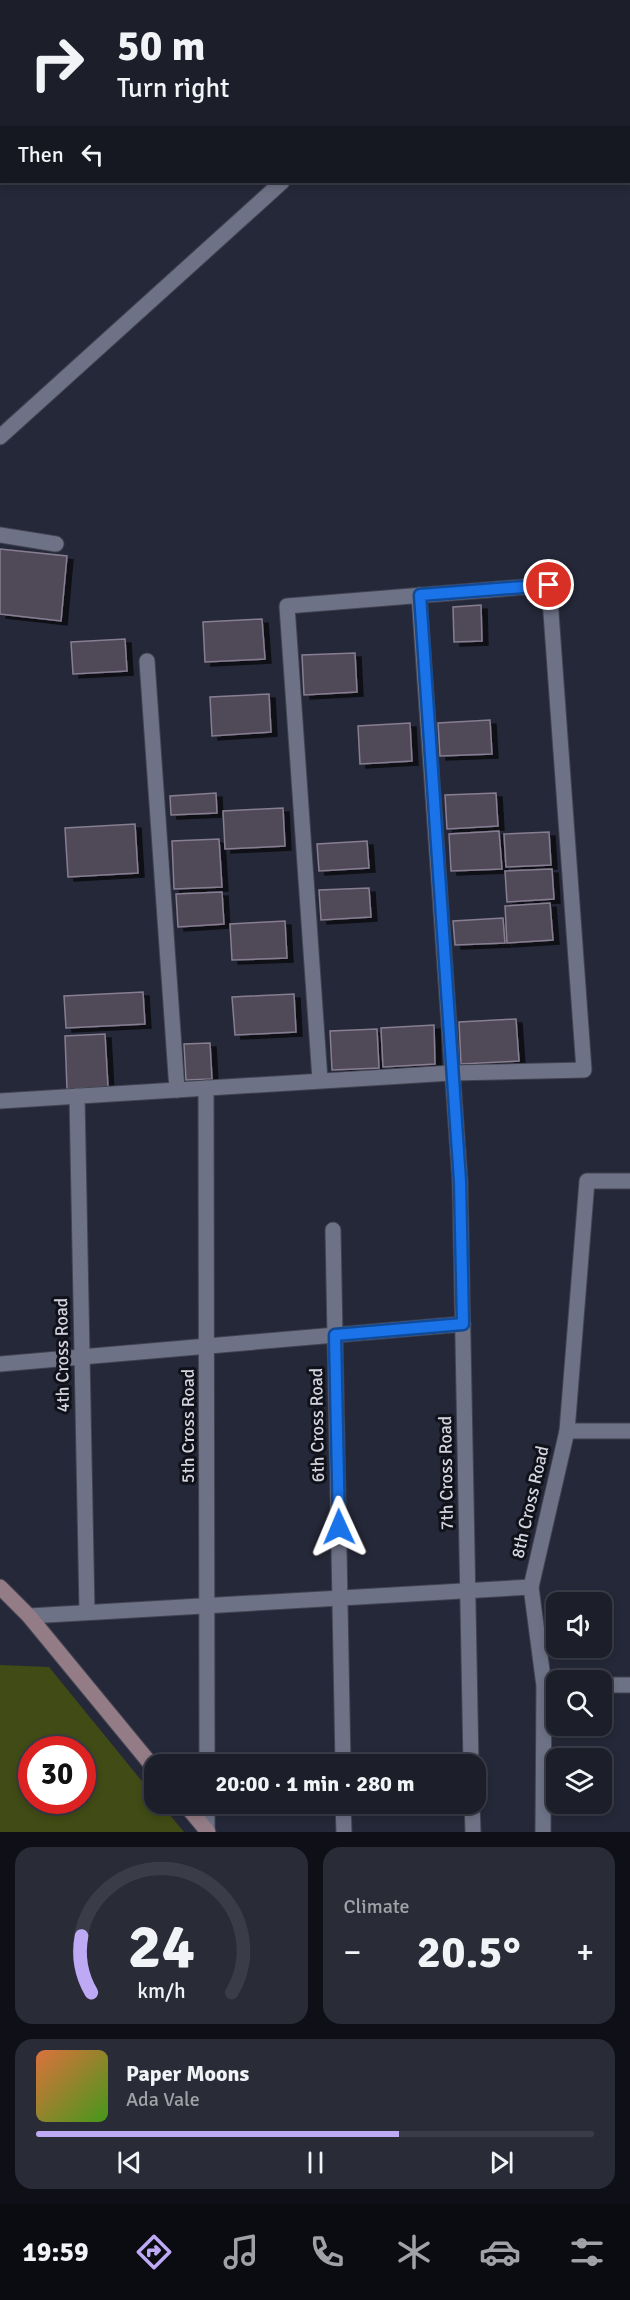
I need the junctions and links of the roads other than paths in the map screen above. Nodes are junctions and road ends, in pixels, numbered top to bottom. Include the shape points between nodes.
1 (281, 183) edge
2 (0, 437) edge
3 (0, 535) edge
4 (56, 544) dead end
5 (420, 595) junction
6 (147, 661) dead end
7 (451, 1072) junction
8 (320, 1080) junction
9 (206, 1088) junction
10 (177, 1090) junction
11 (77, 1096) junction
12 (0, 1101) edge
13 (630, 1181) edge
14 (333, 1230) dead end
15 (463, 1324) junction
16 (335, 1335) junction
17 (207, 1347) junction
18 (82, 1358) junction
19 (0, 1364) edge
20 (567, 1431) junction
21 (630, 1431) edge
22 (0, 1587) edge
23 (531, 1587) junction
24 (468, 1590) junction
25 (340, 1599) junction
26 (207, 1606) junction
27 (87, 1612) junction
28 (29, 1616) junction
29 (547, 1670) edge
30 (612, 1685) edge
31 (630, 1685) edge
32 (548, 1736) edge
33 (207, 1754) edge
34 (343, 1754) edge
35 (471, 1754) edge
36 (144, 1756) edge
37 (193, 1814) edge
38 (207, 1814) edge
39 (343, 1814) edge
40 (472, 1814) edge
41 (207, 1832) edge
42 (344, 1832) edge
43 (473, 1832) edge
44 (543, 1832) edge

1 - 2 street
3 - 4 street
5 - 7 street, 7th Cross Road
5 - 7 street via 549,585 584,1070
5 - 8 street via 287,606
6 - 10 street
7 - 8 street
7 - 15 street, 7th Cross Road via 460,1181
8 - 9 street
9 - 10 street
9 - 17 street, 5th Cross Road
10 - 11 street
11 - 12 street
11 - 18 street, 4th Cross Road
13 - 20 street, 8th Cross Road via 587,1181
14 - 16 street, 6th Cross Road
15 - 16 street
15 - 24 street, 7th Cross Road
16 - 17 street
16 - 25 street, 6th Cross Road
17 - 18 street
17 - 26 street, 5th Cross Road
18 - 19 street
18 - 27 street, 4th Cross Road
20 - 21 street
20 - 23 street, 8th Cross Road
22 - 28 street
23 - 24 street
23 - 29 street, 8th Cross Road
24 - 25 street
24 - 35 street, 7th Cross Road
25 - 26 street
25 - 34 street, 6th Cross Road
26 - 27 street
26 - 33 street, 5th Cross Road
27 - 28 street
28 - 36 street
30 - 31 street
32 - 44 street, 8th Cross Road
37 - 41 street
38 - 41 street
39 - 42 street
40 - 43 street

